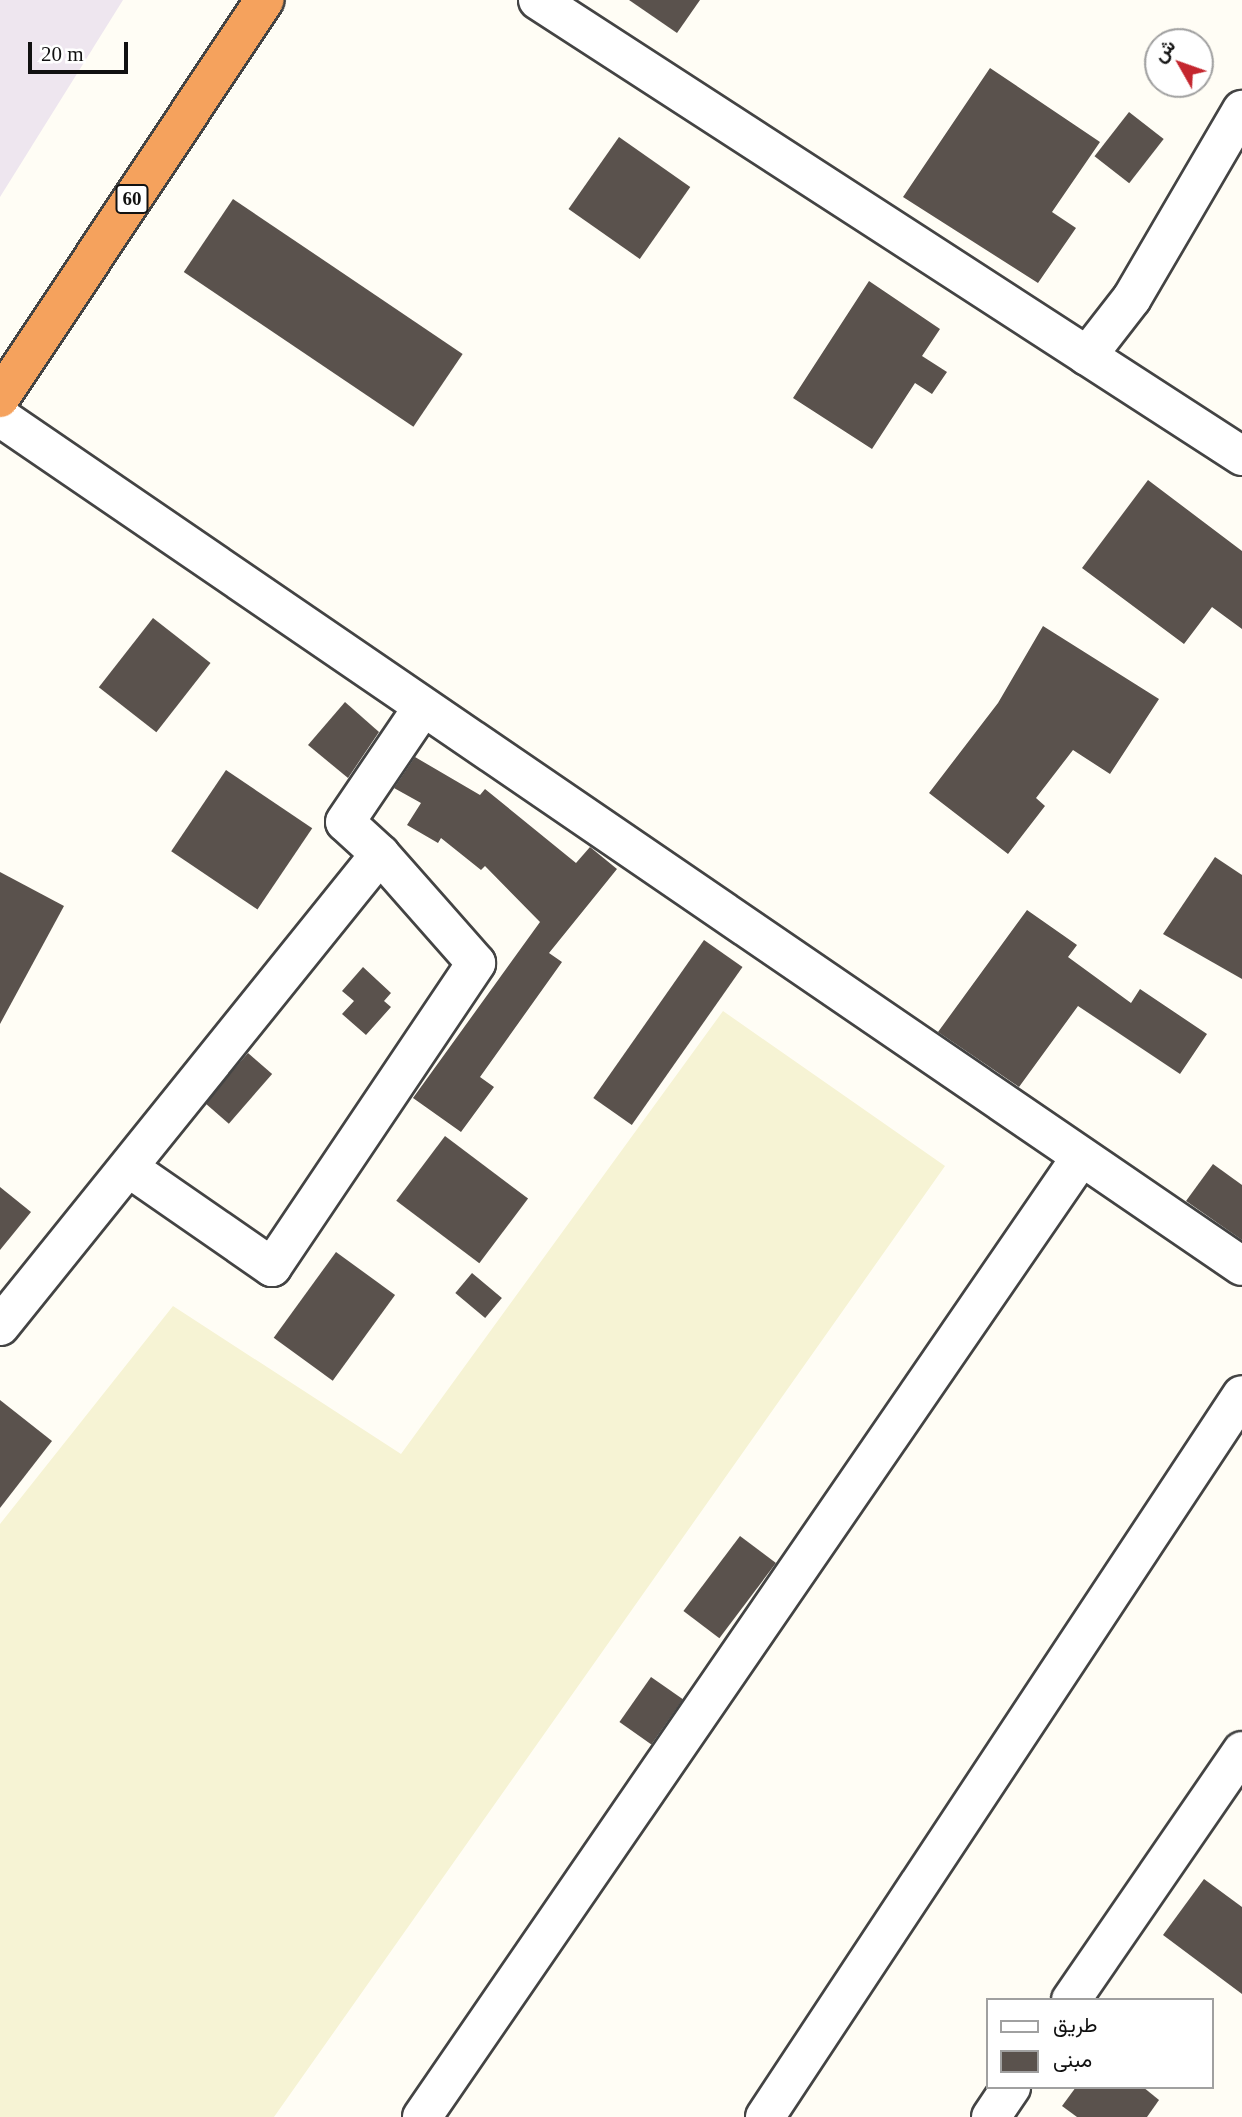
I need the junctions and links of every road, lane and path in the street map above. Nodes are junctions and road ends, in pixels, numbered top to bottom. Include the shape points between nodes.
1 (264, 0) edge
2 (538, 0) edge
3 (1242, 110) edge
4 (1087, 356) junction
5 (0, 398) edge
6 (0, 417) edge
7 (1242, 456) edge
8 (423, 707) junction
9 (380, 854) junction
10 (1081, 1157) junction
11 (129, 1168) junction
12 (1242, 1266) edge
13 (0, 1326) edge
14 (1242, 1395) edge
15 (1242, 1751) edge
16 (1072, 1998) edge
17 (1011, 2089) edge
18 (422, 2117) edge
19 (765, 2117) edge
20 (991, 2117) edge

1 - 5 highway, 60
2 - 4 street
3 - 4 street via 1132,298
4 - 7 street
6 - 8 street
8 - 9 street via 345,822
8 - 10 street
9 - 11 street
9 - 11 street via 476,963 272,1267
10 - 12 street
10 - 18 street
11 - 13 street
14 - 19 street
15 - 16 street
17 - 20 street

